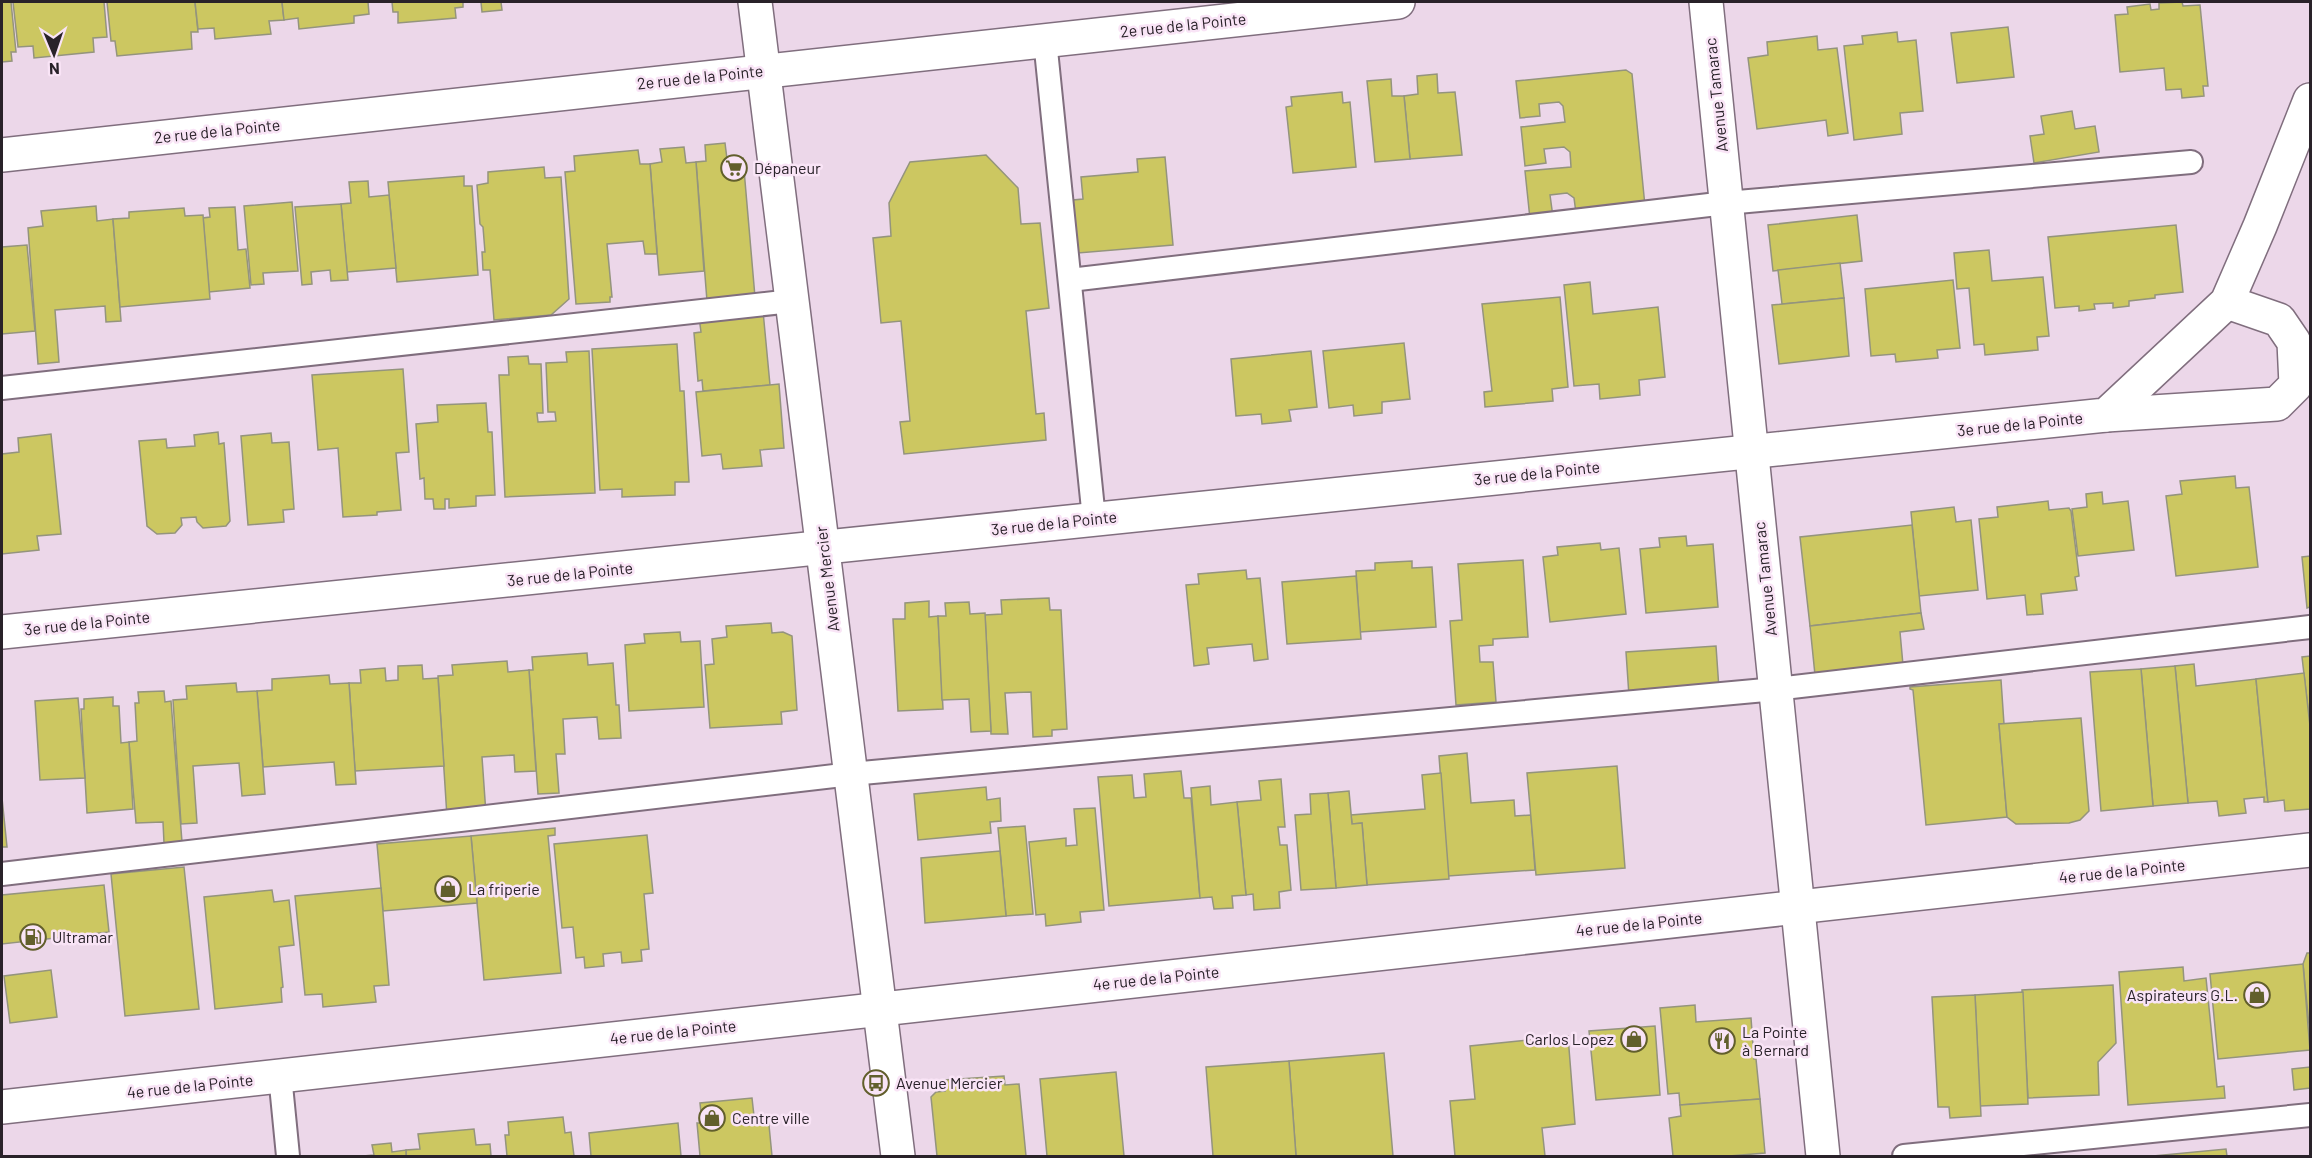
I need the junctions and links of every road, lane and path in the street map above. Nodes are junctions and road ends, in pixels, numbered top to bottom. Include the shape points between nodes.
1 (756, 2) edge
2 (1398, 2) edge
3 (1706, 2) edge
4 (1045, 40) junction
5 (764, 70) junction
6 (2310, 100) edge
7 (2, 155) edge
8 (2191, 162) dead end
9 (1726, 203) junction
10 (1070, 280) junction
11 (792, 301) junction
12 (2227, 302) junction
13 (2, 388) edge
14 (2106, 415) junction
15 (1752, 451) junction
16 (1094, 519) junction
17 (823, 548) junction
18 (2310, 627) edge
19 (2, 632) edge
20 (1776, 689) junction
21 (850, 774) junction
22 (2310, 850) edge
23 (2, 874) edge
24 (1798, 907) junction
25 (880, 1009) junction
26 (280, 1076) junction
27 (2, 1107) edge
28 (2310, 1115) edge
29 (288, 1156) edge
30 (898, 1156) edge
31 (1823, 1156) edge
32 (1904, 1156) edge

1 - 5 street, Avenue Mercier
2 - 4 street, 2e rue de la Pointe
3 - 9 street, Avenue Tamarac
4 - 5 street, 2e rue de la Pointe
4 - 10 lane
5 - 7 street, 2e rue de la Pointe
5 - 11 street, Avenue Mercier
6 - 12 street, 3e rue de la Pointe
8 - 9 lane
9 - 10 lane
9 - 15 street, Avenue Tamarac
10 - 16 lane
11 - 13 lane
11 - 17 street, Avenue Mercier
12 - 14 street, 3e rue de la Pointe
12 - 14 street, 3e rue de la Pointe via 2279,320 2294,342 2296,385 2277,404
14 - 15 street, 3e rue de la Pointe
15 - 16 street, 3e rue de la Pointe
15 - 20 street, Avenue Tamarac
16 - 17 street, 3e rue de la Pointe
17 - 19 street, 3e rue de la Pointe
17 - 21 street, Avenue Mercier
18 - 20 lane
20 - 21 lane
20 - 24 street, Avenue Tamarac
21 - 23 lane
21 - 25 street, Avenue Mercier
22 - 24 street, 4e rue de la Pointe
24 - 25 street, 4e rue de la Pointe
24 - 31 street, Avenue Tamarac
25 - 26 street, 4e rue de la Pointe
25 - 30 street, Avenue Mercier
26 - 27 street, 4e rue de la Pointe
26 - 29 lane
28 - 32 lane

